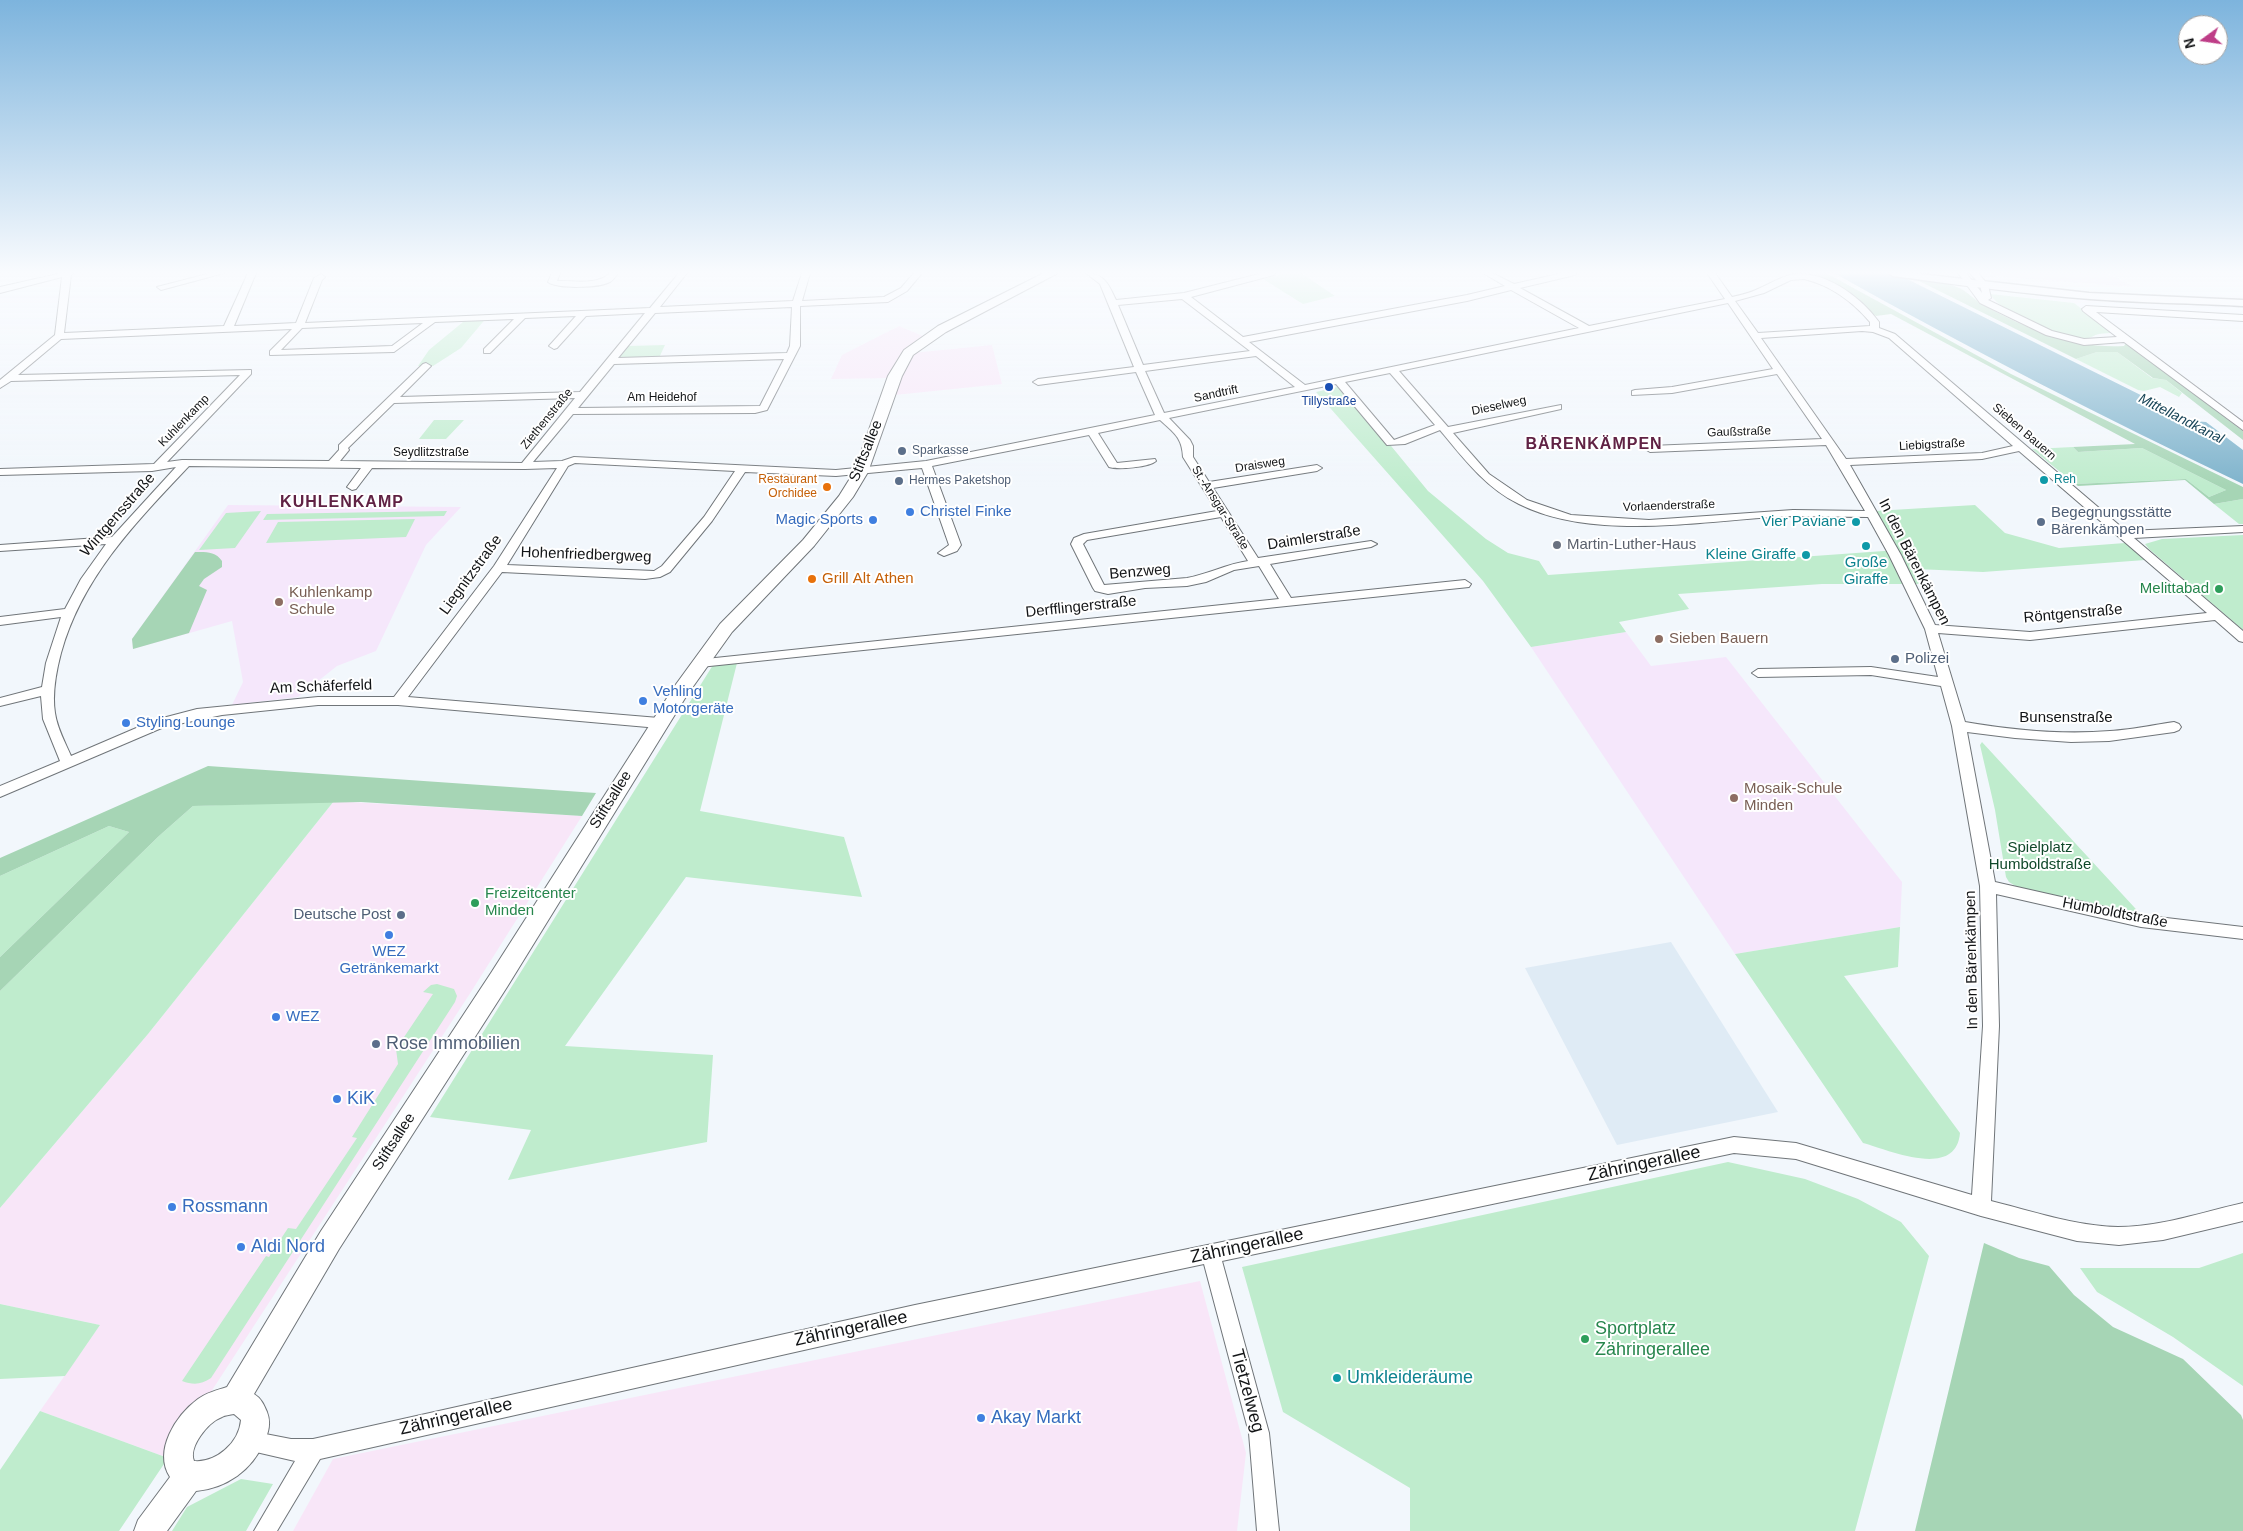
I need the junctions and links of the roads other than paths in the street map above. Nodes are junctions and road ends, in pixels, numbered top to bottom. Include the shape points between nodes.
1 (49, 344) edge
2 (281, 344) edge
3 (399, 344) edge
4 (494, 344) edge
5 (624, 344) edge
6 (795, 344) edge
7 (919, 344) edge
8 (1129, 344) edge
9 (1248, 344) edge
10 (1515, 344) edge
11 (1762, 344) edge
12 (1903, 344) edge
13 (2132, 344) edge
14 (487, 351) dead end
15 (1259, 353) junction
16 (791, 356) junction
17 (610, 361) junction
18 (426, 366) dead end
19 (1139, 369) junction
20 (1393, 370) junction
21 (1779, 371) junction
22 (10, 378) junction
23 (1340, 381) junction
24 (1038, 382) dead end
25 (0, 385) edge
26 (1303, 388) junction
27 (1635, 393) dead end
28 (583, 395) junction
29 (393, 400) junction
30 (1558, 407) dead end
31 (569, 412) junction
32 (1162, 418) junction
33 (2243, 427) edge
34 (1443, 428) junction
35 (1092, 432) junction
36 (1829, 442) junction
37 (2021, 447) junction
38 (1650, 449) dead end
39 (1151, 461) dead end
40 (1843, 462) junction
41 (186, 463) junction
42 (332, 464) junction
43 (564, 464) junction
44 (926, 464) junction
45 (159, 465) junction
46 (368, 465) junction
47 (525, 466) junction
48 (742, 468) junction
49 (1317, 468) dead end
50 (0, 472) edge
51 (861, 472) junction
52 (1206, 486) junction
53 (352, 487) dead end
54 (1224, 513) junction
55 (1872, 514) junction
56 (2243, 529) edge
57 (2123, 535) junction
58 (114, 540) junction
59 (1371, 544) dead end
60 (0, 548) edge
61 (944, 553) dead end
62 (1258, 562) junction
63 (498, 568) junction
64 (1465, 584) dead end
65 (1287, 602) junction
66 (68, 612) junction
67 (2218, 616) junction
68 (0, 622) edge
69 (1931, 628) junction
70 (2243, 638) edge
71 (700, 663) junction
72 (1758, 673) dead end
73 (1946, 682) junction
74 (47, 690) junction
75 (398, 701) junction
76 (0, 702) edge
77 (659, 723) junction
78 (1958, 726) junction
79 (2174, 727) dead end
80 (67, 762) junction
81 (0, 792) edge
82 (1988, 886) junction
83 (2243, 933) edge
84 (1981, 1207) junction
85 (2243, 1212) edge
86 (1210, 1253) junction
87 (235, 1400) junction
88 (250, 1442) junction
89 (313, 1450) junction
90 (189, 1475) junction
91 (149, 1531) edge
92 (265, 1531) edge
93 (1268, 1531) edge

1 - 22 street
2 - 3 street via 273,353 394,348
4 - 14 street
5 - 17 street, Ziethenstraße
6 - 16 street
7 - 51 main road, Stiftsallee via 908,352 895,376
8 - 19 street, St.-Ansgar-Straße
9 - 15 street
10 - 20 street, Sandtrift
11 - 21 street, In den Bärenkämpen
12 - 37 street, Sieben Bauern
13 - 33 street
15 - 19 street
15 - 26 street
16 - 17 street
16 - 31 street, Am Heidehof via 766,405 755,410
17 - 28 street, Ziethenstraße
18 - 29 street
19 - 24 street
19 - 32 street, St.-Ansgar-Straße
20 - 23 street, Sandtrift
20 - 34 street, Vorlaenderstraße
21 - 27 street via 1672,390
21 - 36 street, In den Bärenkämpen
22 - 25 street
22 - 45 street, Kuhlenkamp via 248,372
23 - 26 street, Sandtrift
23 - 34 street via 1391,443
26 - 32 street, Sandtrift
28 - 29 street
28 - 31 street, Ziethenstraße
29 - 42 street via 343,447
30 - 34 street, Dieselweg
31 - 47 street, Ziethenstraße
32 - 35 street, Sandtrift
32 - 52 street, St.-Ansgar-Straße via 1177,430 1187,445 1188,457
34 - 55 street, Vorlaenderstraße via 1485,476 1523,502 1570,518 1649,523 1793,513
35 - 39 street via 1113,465
35 - 44 street, Sandtrift
36 - 38 street, Gaußstraße
36 - 40 street, In den Bärenkämpen
37 - 40 street, Liebigstraße via 1982,456
37 - 57 street, Sieben Bauern
40 - 55 street, In den Bärenkämpen
41 - 42 street, Seydlitzstraße
41 - 45 street, Seydlitzstraße
41 - 58 street, Wintgensstraße
42 - 46 street, Seydlitzstraße
43 - 47 street, Seydlitzstraße
43 - 48 street, Seydlitzstraße via 574,460
43 - 63 street, Liegnitzstraße
44 - 51 street, Sandtrift
44 - 61 street via 955,545
45 - 50 street, Seydlitzstraße via 152,468
46 - 47 street, Seydlitzstraße
46 - 53 street
48 - 51 street, Seydlitzstraße
48 - 63 street, Hohenfriedbergweg via 708,519 666,568 656,574
49 - 52 street, Draisweg
51 - 71 main road, Stiftsallee via 833,514 734,619
52 - 54 street, St.-Ansgar-Straße
54 - 62 street, St.-Ansgar-Straße
54 - 62 street, Benzweg via 1084,537 1077,544 1099,588 1108,590 1187,582
55 - 69 street, In den Bärenkämpen
56 - 57 street
57 - 67 street, Sieben Bauern
58 - 60 street
58 - 66 street, Wintgensstraße
59 - 62 street, Daimlerstraße
62 - 65 street, St.-Ansgar-Straße
63 - 75 street, Liegnitzstraße
64 - 65 street, Derfflingerstraße
65 - 71 street, Derfflingerstraße
66 - 68 street
66 - 74 street, Wintgensstraße
67 - 69 street, Röntgenstraße via 2030,636
67 - 70 street, Sieben Bauern
69 - 73 street, In den Bärenkämpen
71 - 77 main road, Stiftsallee
72 - 73 street via 1871,671
73 - 78 street, In den Bärenkämpen
74 - 76 street
74 - 80 street, Wintgensstraße via 48,713
75 - 77 street, Am Schäferfeld
75 - 80 street, Am Schäferfeld via 318,701 197,714 160,723
77 - 87 main road, Stiftsallee via 298,1292
78 - 79 street, Bunsenstraße via 2023,735 2066,736 2109,736
78 - 82 street, In den Bärenkämpen
80 - 81 street, Am Schäferfeld
82 - 83 street, Humboldtstraße via 2141,921
82 - 84 street, In den Bärenkämpen via 1991,1026
84 - 85 street, Zähringerallee via 2077,1232 2119,1236 2163,1231
84 - 86 street, Zähringerallee via 1796,1151 1734,1145
86 - 89 street, Zähringerallee
86 - 93 street, Tietzelweg via 1259,1433
87 - 88 main road via 248,1403 255,1412 256,1426
87 - 90 main road via 210,1408 188,1428 178,1451 178,1461
88 - 89 street, Zähringerallee via 291,1450
88 - 90 main road via 221,1471
89 - 92 street
90 - 91 main road

